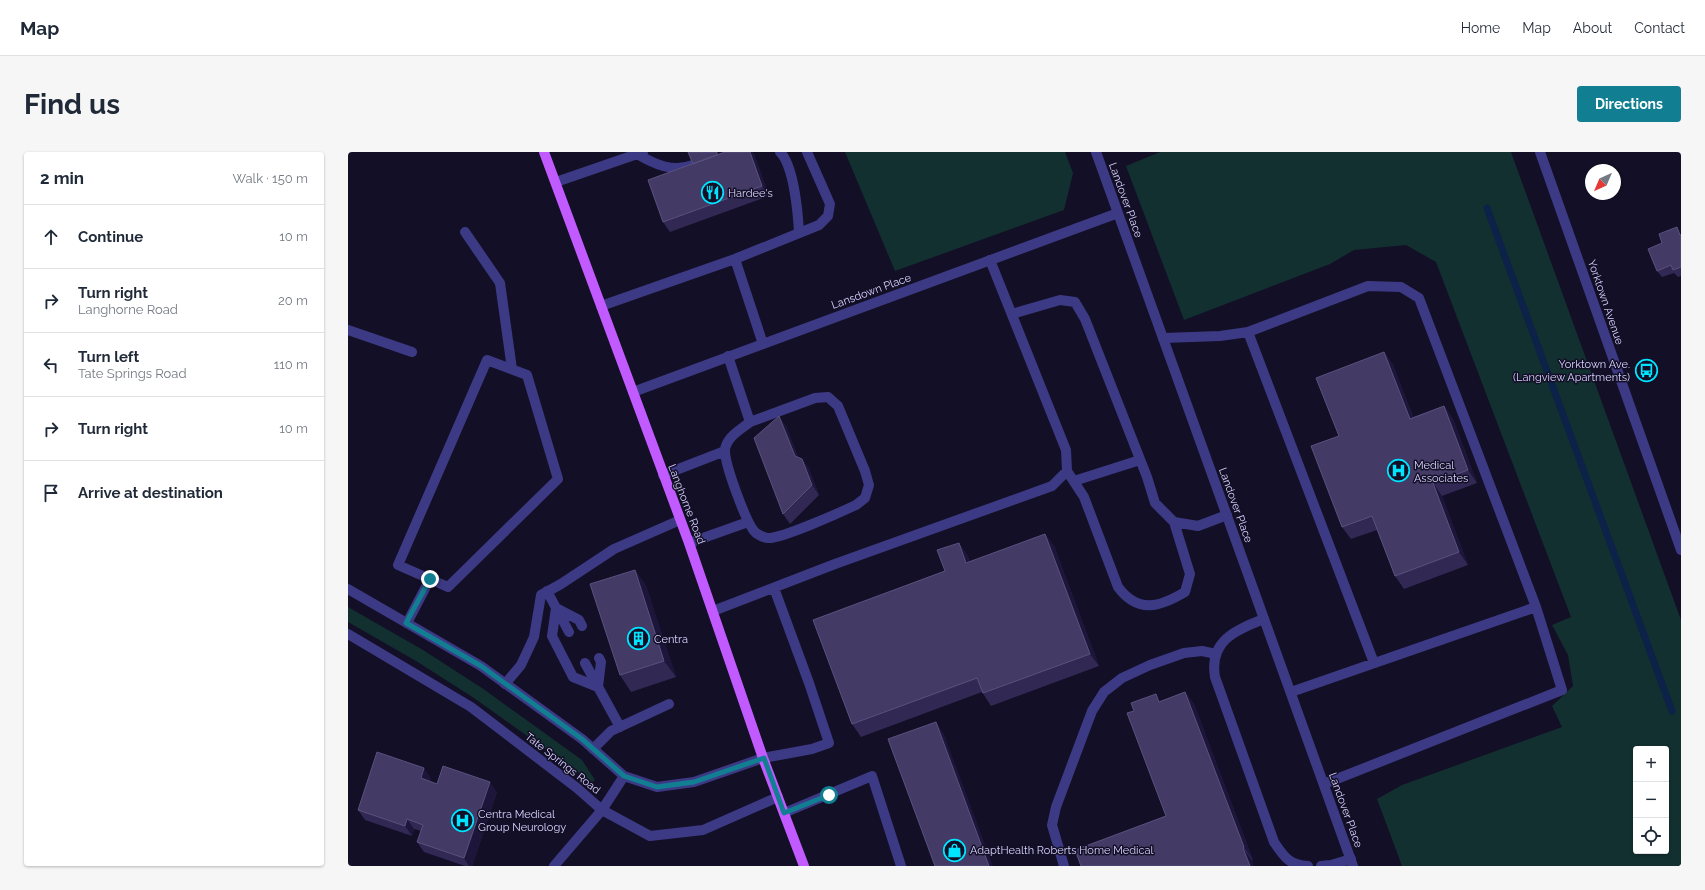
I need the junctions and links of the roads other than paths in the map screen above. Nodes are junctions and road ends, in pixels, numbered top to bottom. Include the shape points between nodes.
1 (544, 152) edge
2 (780, 152) edge
3 (807, 152) edge
4 (1096, 152) edge
5 (1540, 152) edge
6 (640, 153) edge
7 (702, 162) edge
8 (556, 182) junction
9 (1118, 213) junction
10 (464, 232) dead end
11 (800, 232) junction
12 (734, 259) junction
13 (990, 260) junction
14 (601, 306) junction
15 (1012, 314) junction
16 (348, 330) edge
17 (1248, 332) junction
18 (1163, 338) junction
19 (763, 344) junction
20 (412, 352) dead end
21 (728, 356) junction
22 (512, 369) junction
23 (633, 392) junction
24 (750, 422) junction
25 (725, 451) junction
26 (1140, 460) junction
27 (1067, 470) junction
28 (663, 475) junction
29 (1074, 480) junction
30 (1227, 515) junction
31 (680, 520) junction
32 (748, 522) junction
33 (1174, 522) junction
34 (689, 543) junction
35 (1681, 550) edge
36 (430, 579) junction
37 (774, 588) junction
38 (348, 589) edge
39 (547, 591) junction
40 (1536, 606) junction
41 (556, 608) junction
42 (713, 611) junction
43 (1264, 619) junction
44 (406, 623) junction
45 (582, 626) dead end
46 (569, 632) dead end
47 (348, 634) edge
48 (1216, 654) junction
49 (599, 658) dead end
50 (586, 663) dead end
51 (1374, 663) junction
52 (505, 684) junction
53 (598, 687) junction
54 (1291, 692) junction
55 (669, 704) dead end
56 (620, 727) junction
57 (593, 749) junction
58 (764, 758) junction
59 (624, 776) junction
60 (1324, 784) junction
61 (778, 797) junction
62 (602, 810) junction
63 (784, 813) junction
64 (1352, 863) edge
65 (554, 866) edge
66 (804, 866) edge
67 (901, 866) edge
68 (1064, 866) edge
69 (1308, 866) edge
70 (1321, 866) edge

1 - 8 main road, Langhorne Road
2 - 11 street via 787,163 791,179
3 - 11 street via 830,204 828,216 819,225
4 - 9 street, Landover Place
5 - 35 street, Yorktown Avenue
6 - 7 street via 652,163 670,168 688,167
6 - 8 street
8 - 14 main road, Langhorne Road
9 - 13 street, Lansdown Place
9 - 18 street, Landover Place
10 - 22 street via 500,283
11 - 12 street
12 - 14 street
12 - 19 street
13 - 15 street
13 - 19 street, Lansdown Place
14 - 23 main road, Langhorne Road
15 - 26 street via 1060,300 1075,302 1085,319
15 - 27 street via 1066,450
16 - 20 street
17 - 18 street via 1220,336
17 - 40 street via 1368,286 1401,287 1419,298
17 - 51 street
18 - 30 street, Landover Place
19 - 21 street, Lansdown Place
21 - 23 street, Lansdown Place
21 - 24 street
22 - 36 street via 486,360 398,566
22 - 36 street via 527,375 558,479 448,587
23 - 28 main road, Langhorne Road
24 - 25 street via 730,437
24 - 32 street via 815,398 828,397 838,406 869,485 865,498 856,505 782,535 768,538 757,534
25 - 28 street
25 - 32 street
26 - 29 street
26 - 33 street via 1155,503
27 - 29 street
27 - 37 street via 1052,486
28 - 31 main road, Langhorne Road
29 - 33 street via 1084,497 1118,587 1125,596 1143,606 1168,602 1186,592 1190,574
30 - 33 street via 1198,526
30 - 43 street, Landover Place
31 - 34 main road, Langhorne Road
31 - 39 street via 614,549
32 - 34 street
34 - 42 main road, Langhorne Road
36 - 44 street
37 - 42 street
37 - 58 street via 829,743 812,749
38 - 44 street
39 - 41 street
39 - 52 street via 541,595 534,638 521,665
40 - 51 street
40 - 60 street via 1562,690
41 - 45 street via 579,620
41 - 46 street
41 - 53 street via 552,636 573,677
42 - 58 main road, Langhorne Road
43 - 48 street via 1240,628 1223,640
43 - 54 street, Landover Place
44 - 52 street via 481,666
47 - 62 street, Tate Springs Road via 471,707
48 - 68 street via 1202,651 1184,653 1122,678 1104,692 1092,711 1056,807 1052,825
48 - 69 street via 1213,666 1215,677 1274,842 1284,858
49 - 53 street via 601,662
50 - 53 street
51 - 54 street
52 - 57 street
53 - 56 street
54 - 60 street, Landover Place
55 - 56 street
56 - 57 street via 611,731
57 - 59 street
58 - 59 street via 694,782 657,787
58 - 61 main road, Langhorne Road
59 - 62 street
60 - 64 street, Landover Place
61 - 62 street, Tate Springs Road via 703,830 650,836
61 - 63 main road, Langhorne Road
62 - 65 street
63 - 66 main road, Langhorne Road
63 - 67 street via 872,776
64 - 70 street

